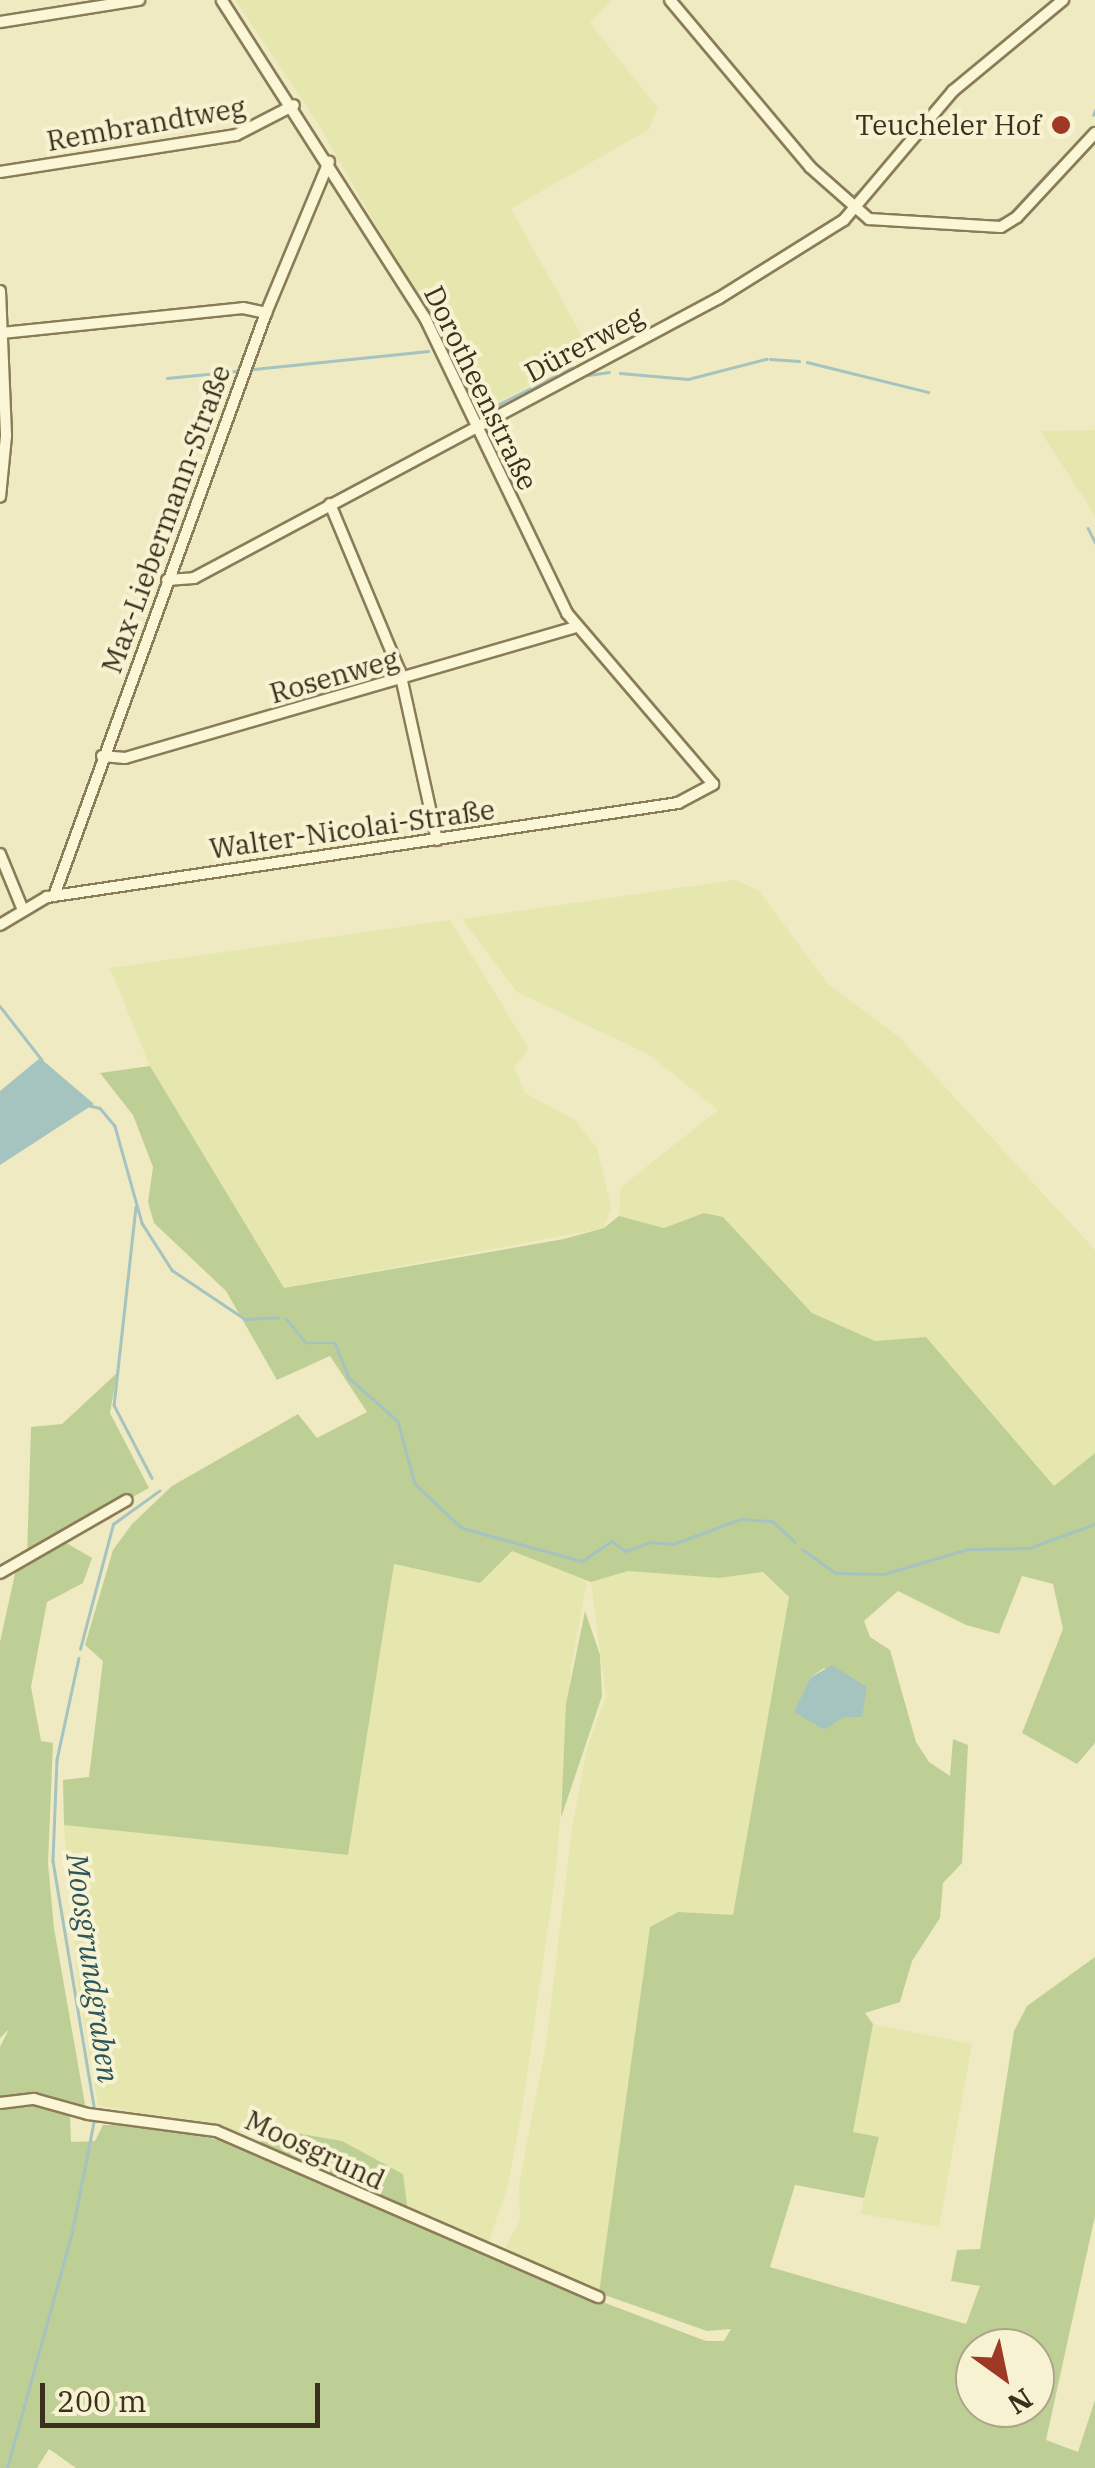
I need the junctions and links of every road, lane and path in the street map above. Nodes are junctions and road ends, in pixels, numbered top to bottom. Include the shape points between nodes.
1 (139, 0) edge
2 (222, 0) edge
3 (670, 0) edge
4 (1063, 0) edge
5 (0, 22) edge
6 (294, 106) junction
7 (1095, 133) edge
8 (329, 162) junction
9 (0, 172) edge
10 (853, 209) junction
11 (0, 291) edge
12 (266, 313) junction
13 (2, 333) edge
14 (478, 426) junction
15 (0, 498) edge
16 (330, 504) junction
17 (168, 580) junction
18 (576, 626) junction
19 (402, 681) junction
20 (102, 756) junction
21 (713, 784) joint
22 (437, 840) junction
23 (0, 854) edge
24 (54, 896) junction
25 (24, 910) junction
26 (0, 925) edge
27 (127, 1500) dead end
28 (0, 1573) edge
29 (0, 2102) edge
30 (598, 2297) dead end

1 - 5 street
2 - 6 street, Dorotheenstraße
3 - 10 street
4 - 10 street, Dürerweg via 953,91
6 - 8 street, Dorotheenstraße
6 - 9 street, Rembrandtweg via 236,135
7 - 10 street via 1018,218 1001,227 895,224
8 - 12 street, Max-Liebermann-Straße
8 - 14 street, Dorotheenstraße via 411,294
10 - 14 street, Dürerweg via 719,298
11 - 13 street
12 - 13 street via 243,308
12 - 17 street, Max-Liebermann-Straße
13 - 15 street via 6,436
14 - 16 street, Dürerweg
14 - 18 street, Dorotheenstraße
16 - 17 street, Dürerweg via 194,578
16 - 19 street
17 - 20 street, Max-Liebermann-Straße
18 - 19 street, Rosenweg
18 - 21 street, Dorotheenstraße
19 - 20 street, Rosenweg via 125,758
19 - 22 street
20 - 24 street, Max-Liebermann-Straße
21 - 22 street, Walter-Nicolai-Straße via 678,802
22 - 24 street, Walter-Nicolai-Straße
23 - 25 street
24 - 25 street, Walter-Nicolai-Straße
25 - 26 street, Walter-Nicolai-Straße
27 - 28 street
29 - 30 street, Moosgrund via 34,2099 88,2114 216,2131

